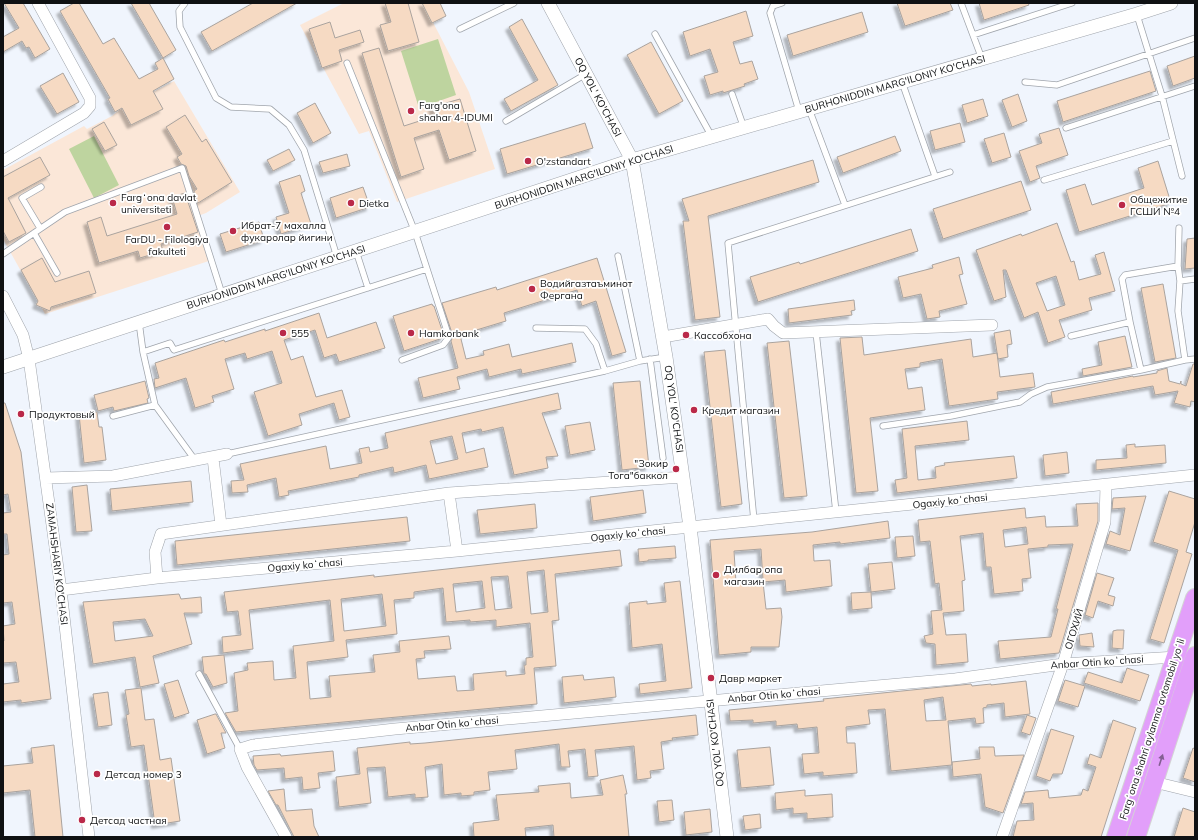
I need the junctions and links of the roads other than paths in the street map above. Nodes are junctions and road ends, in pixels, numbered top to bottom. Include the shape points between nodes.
1 (38, 3) edge
2 (185, 3) edge
3 (514, 3) edge
4 (548, 3) edge
5 (782, 3) edge
6 (961, 3) edge
7 (1072, 3) edge
8 (1171, 3) edge
9 (1136, 14) junction
10 (460, 29) dead end
11 (655, 34) dead end
12 (973, 35) junction
13 (1195, 38) edge
14 (1149, 54) junction
15 (982, 59) junction
16 (347, 63) dead end
17 (586, 74) junction
18 (902, 82) junction
19 (1025, 82) dead end
20 (1195, 86) edge
21 (732, 94) dead end
22 (1162, 96) junction
23 (804, 110) junction
24 (506, 121) dead end
25 (744, 128) junction
26 (1066, 128) dead end
27 (712, 137) junction
28 (1173, 141) junction
29 (632, 160) junction
30 (3, 161) edge
31 (950, 172) dead end
32 (935, 176) junction
33 (1182, 176) dead end
34 (1044, 180) dead end
35 (41, 187) dead end
36 (844, 205) junction
37 (40, 228) junction
38 (1178, 228) dead end
39 (415, 232) junction
40 (34, 233) junction
41 (356, 251) junction
42 (3, 254) edge
43 (618, 256) dead end
44 (338, 257) junction
45 (1178, 266) junction
46 (427, 269) junction
47 (57, 273) dead end
48 (1195, 279) edge
49 (1180, 281) junction
50 (368, 288) junction
51 (222, 294) junction
52 (3, 296) edge
53 (139, 322) junction
54 (1130, 322) junction
55 (735, 324) junction
56 (992, 325) dead end
57 (536, 328) dead end
58 (816, 332) junction
59 (1072, 336) dead end
60 (663, 337) junction
61 (143, 352) junction
62 (666, 357) junction
63 (29, 359) junction
64 (1195, 359) edge
65 (402, 360) dead end
66 (650, 360) junction
67 (1185, 360) junction
68 (640, 361) junction
69 (3, 367) edge
70 (1141, 370) junction
71 (605, 371) junction
72 (155, 405) junction
73 (113, 416) dead end
74 (883, 426) dead end
75 (228, 454) joint
76 (213, 458) junction
77 (663, 458) dead end
78 (195, 460) junction
79 (1195, 476) edge
80 (683, 477) junction
81 (46, 478) junction
82 (1106, 485) junction
83 (449, 493) junction
84 (836, 512) junction
85 (754, 521) junction
86 (221, 525) junction
87 (690, 527) junction
88 (456, 551) junction
89 (158, 578) junction
90 (61, 590) junction
91 (1195, 598) edge
92 (1195, 656) edge
93 (1176, 657) junction
94 (1063, 664) junction
95 (199, 674) dead end
96 (710, 700) junction
97 (240, 749) junction
98 (1154, 782) junction
99 (1195, 792) edge
100 (89, 837) edge
101 (286, 837) edge
102 (727, 837) edge
103 (1002, 837) edge
104 (1116, 837) edge
105 (1136, 837) edge

1 - 30 street via 90,98 90,106 84,113
2 - 44 lane via 179,12 180,27 216,98 231,107 270,110 289,125 297,138 311,169
3 - 10 lane
4 - 17 street, OQ YOL' KO'CHASI
5 - 23 lane via 773,6 770,13
6 - 12 lane
7 - 12 lane
8 - 9 street, BURHONIDDIN MARG'ILONIY KO'CHASI
9 - 14 lane
9 - 15 street, BURHONIDDIN MARG'ILONIY KO'CHASI
11 - 27 lane
12 - 15 lane
13 - 14 lane
14 - 19 lane via 1057,86
14 - 22 lane
15 - 18 street, BURHONIDDIN MARG'ILONIY KO'CHASI
16 - 39 lane
17 - 24 lane
17 - 29 street, OQ YOL' KO'CHASI
18 - 23 street, BURHONIDDIN MARG'ILONIY KO'CHASI
18 - 32 lane
20 - 22 lane
21 - 25 lane
22 - 26 lane
22 - 28 lane
23 - 25 street, BURHONIDDIN MARG'ILONIY KO'CHASI
23 - 36 lane
25 - 27 street, BURHONIDDIN MARG'ILONIY KO'CHASI
27 - 29 street, BURHONIDDIN MARG'ILONIY KO'CHASI
28 - 33 lane
28 - 34 lane
29 - 39 street, BURHONIDDIN MARG'ILONIY KO'CHASI
29 - 60 street, OQ YOL' KO'CHASI
31 - 32 lane
32 - 36 lane
35 - 37 lane via 22,198
36 - 55 lane via 728,243
37 - 40 lane
37 - 51 lane via 65,212 182,168
38 - 45 lane
39 - 41 street, BURHONIDDIN MARG'ILONIY KO'CHASI
39 - 46 lane
40 - 42 lane
40 - 47 lane
41 - 44 street, BURHONIDDIN MARG'ILONIY KO'CHASI
41 - 50 lane
43 - 68 lane
44 - 51 street, BURHONIDDIN MARG'ILONIY KO'CHASI
45 - 49 lane
45 - 54 lane via 1125,275 1122,280
46 - 50 lane
46 - 65 lane via 448,337 443,345
48 - 49 lane
49 - 67 lane via 1178,311
50 - 61 lane via 174,350 170,343
51 - 53 street, BURHONIDDIN MARG'ILONIY KO'CHASI
52 - 63 street, ZAMAHSHARIY KO'CHASI via 23,335
53 - 61 lane
53 - 63 street, BURHONIDDIN MARG'ILONIY KO'CHASI
54 - 59 lane
54 - 70 lane
55 - 58 street via 768,319 783,333
55 - 60 street
55 - 85 lane
56 - 58 street
57 - 71 lane via 585,330 596,344
58 - 84 lane
60 - 62 street, OQ YOL' KO'CHASI
61 - 72 lane
62 - 66 lane
62 - 80 street, OQ YOL' KO'CHASI
63 - 69 street, BURHONIDDIN MARG'ILONIY KO'CHASI
63 - 81 street, ZAMAHSHARIY KO'CHASI
64 - 67 lane
66 - 68 lane
66 - 77 lane
67 - 70 lane
68 - 71 lane
70 - 74 lane via 1047,387 1020,402
71 - 75 lane
72 - 73 lane
72 - 78 lane
75 - 76 street
76 - 78 street
76 - 86 street
78 - 81 street via 113,476
79 - 82 street, Ogaxiy koʻchasi
80 - 83 street
80 - 87 street, OQ YOL' KO'CHASI
81 - 90 street, ZAMAHSHARIY KO'CHASI
82 - 84 street, Ogaxiy koʻchasi
82 - 94 street, ОГОХИЙ via 1105,522
83 - 86 street
83 - 88 street
84 - 85 street, Ogaxiy koʻchasi
85 - 87 street, Ogaxiy koʻchasi
86 - 89 street via 161,534 155,552
87 - 88 street, Ogaxiy koʻchasi
87 - 96 street, OQ YOL' KO'CHASI
88 - 89 street, Ogaxiy koʻchasi
89 - 90 street, Ogaxiy koʻchasi
90 - 100 street, ZAMAHSHARIY KO'CHASI
91 - 93 highway, Fargʻona shahri aylanma avtomobil yoʻli
98 -> 92 highway, Fargʻona shahri aylanma avtomobil yoʻli
93 - 94 street, Anbar Otin koʻchasi
93 - 104 highway, Fargʻona shahri aylanma avtomobil yoʻli
94 - 96 street, Anbar Otin koʻchasi via 955,679
94 - 103 street, ОГОХИЙ
95 - 97 lane
96 - 97 street, Anbar Otin koʻchasi via 395,729 253,745
96 - 102 street, OQ YOL' KO'CHASI
97 - 101 street via 246,767
98 - 99 street
98 - 105 highway, Fargʻona shahri aylanma avtomobil yoʻli

